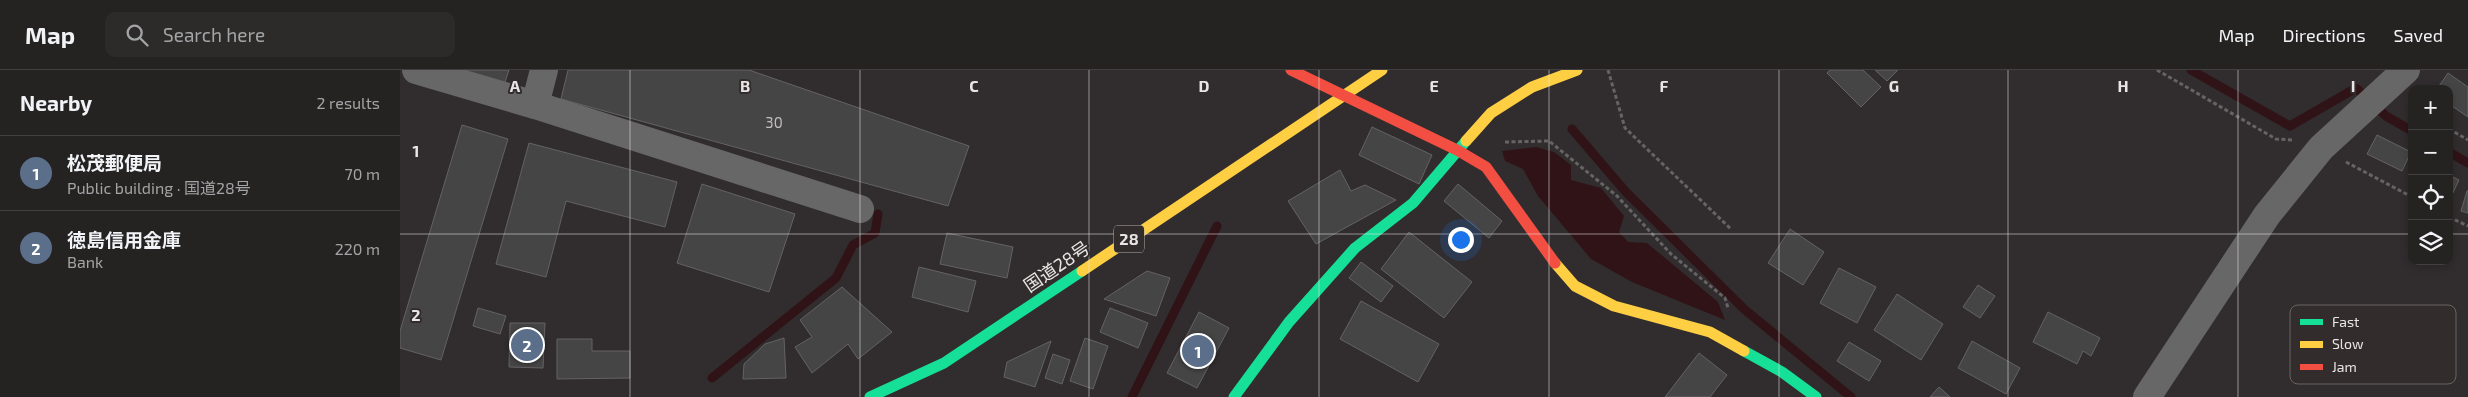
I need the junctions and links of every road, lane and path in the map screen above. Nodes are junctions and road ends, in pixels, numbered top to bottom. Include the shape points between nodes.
1 (416, 70) edge
2 (544, 70) edge
3 (1292, 70) edge
4 (1382, 70) edge
5 (1577, 70) edge
6 (1608, 70) edge
7 (2157, 70) edge
8 (2406, 70) edge
9 (1344, 95) junction
10 (535, 106) junction
11 (2451, 130) edge
12 (2468, 140) edge
13 (1461, 146) junction
14 (2324, 146) junction
15 (2408, 194) edge
16 (860, 209) dead end
17 (2453, 218) edge
18 (2468, 226) edge
19 (1731, 229) dead end
20 (1739, 348) junction
21 (870, 397) edge
22 (1234, 397) edge
23 (1816, 397) edge
24 (2147, 397) edge

1 - 10 street
2 - 10 street
3 - 9 main road
4 - 9 main road, 国道28号 / 28
5 - 13 main road via 1532,87 1491,113
6 - 19 path via 1625,128
7 - 14 path via 2276,139
8 - 14 street
9 - 13 main road
9 - 21 main road, 国道28号 / 28 via 944,363
10 - 16 street
11 - 12 path
13 - 20 main road via 1486,167 1548,256 1575,286 1614,306 1710,332
13 - 20 path via 1548,141 1618,196 1671,254 1725,298
13 - 22 main road via 1413,203 1355,248 1289,322
14 - 15 path
14 - 24 street via 2267,215
17 - 18 path
20 - 23 main road via 1782,372

